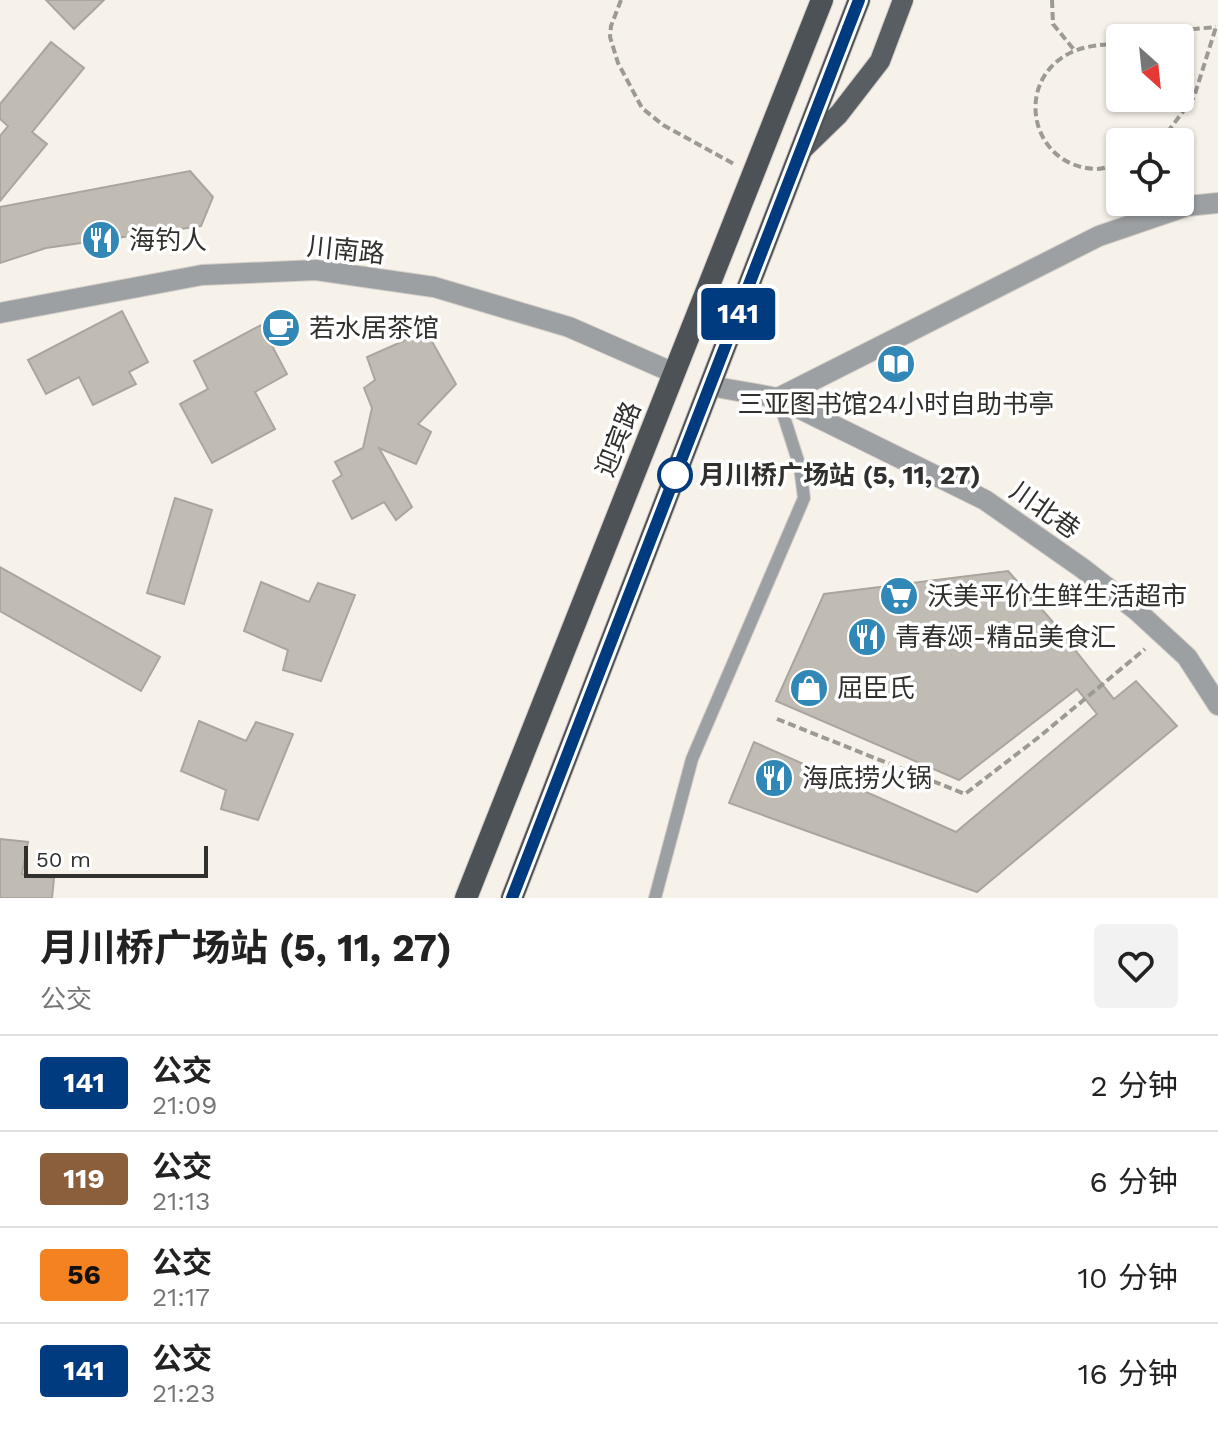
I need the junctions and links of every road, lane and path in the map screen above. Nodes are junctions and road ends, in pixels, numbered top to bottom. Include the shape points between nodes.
1 (621, 0) edge
2 (822, 0) edge
3 (859, 0) edge
4 (1052, 0) edge
5 (900, 9) edge
6 (1217, 27) edge
7 (1194, 29) edge
8 (1106, 44) edge
9 (1075, 51) junction
10 (1171, 128) edge
11 (801, 152) junction
12 (1106, 167) edge
13 (752, 174) junction
14 (1218, 203) edge
15 (0, 313) edge
16 (674, 373) junction
17 (710, 386) junction
18 (778, 398) junction
19 (1162, 634) junction
20 (1218, 705) edge
21 (777, 719) dead end
22 (466, 898) edge
23 (512, 898) edge
24 (655, 898) edge

1 - 13 path via 610,37 642,108
2 - 13 highway, 迎宾路
3 - 11 highway
4 - 9 path via 1053,24
5 - 11 main road via 880,61 862,87
6 - 7 path
6 - 10 path via 1194,97
8 - 9 path
9 - 12 path via 1047,73 1033,101 1036,124 1057,155 1071,164
11 - 17 highway
13 - 16 highway, 迎宾路
14 - 18 street via 1187,206 1099,236
15 - 16 street, 川南路 via 202,275 316,270 434,287 569,327
16 - 22 highway, 迎宾路
17 - 18 street, 川北巷
17 - 23 highway
18 - 19 street, 川北巷 via 985,500 1082,568
18 - 24 lane via 804,498 692,759
19 - 20 street, 川北巷 via 1187,657
19 - 21 path via 965,794

